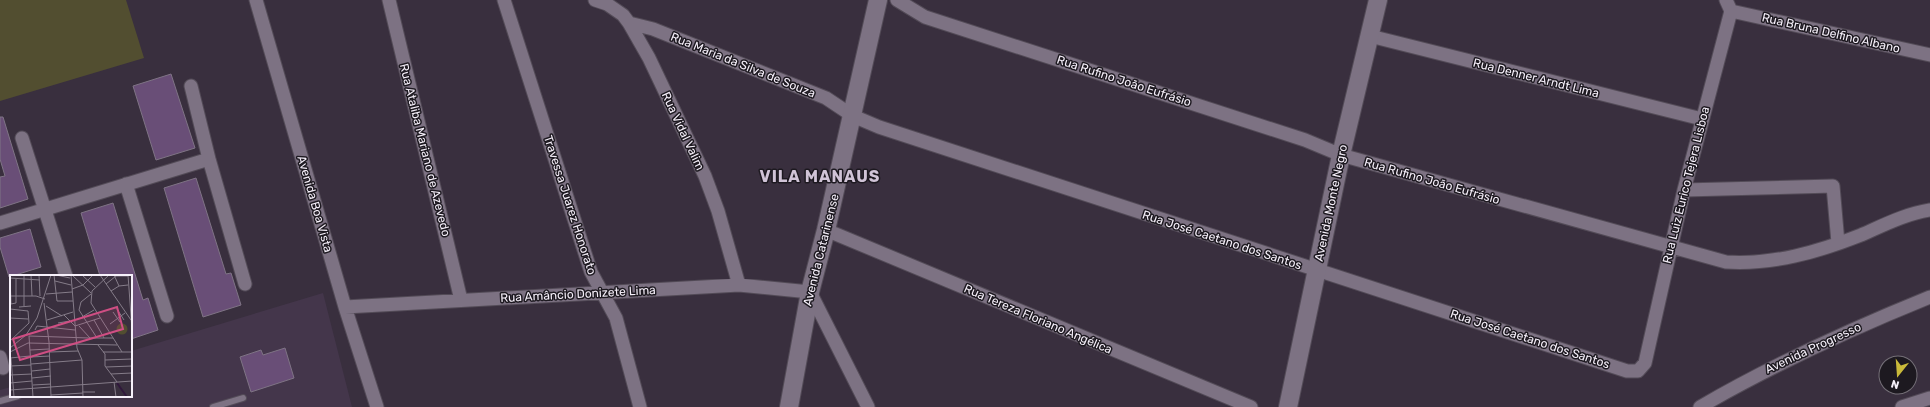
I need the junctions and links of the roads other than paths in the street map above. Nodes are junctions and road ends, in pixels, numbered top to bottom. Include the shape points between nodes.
1 (256, 0) edge
2 (389, 0) edge
3 (504, 0) edge
4 (595, 0) edge
5 (878, 0) edge
6 (897, 0) edge
7 (1378, 0) edge
8 (1728, 6) edge
9 (629, 23) junction
10 (1370, 36) junction
11 (1930, 55) edge
12 (191, 86) dead end
13 (853, 116) junction
14 (1702, 119) junction
15 (22, 138) dead end
16 (1341, 155) junction
17 (209, 159) junction
18 (126, 184) junction
19 (1684, 190) junction
20 (45, 209) junction
21 (1930, 210) edge
22 (0, 223) edge
23 (826, 230) junction
24 (1838, 243) junction
25 (1670, 247) junction
26 (1317, 271) junction
27 (66, 275) edge
28 (245, 284) dead end
29 (739, 285) junction
30 (602, 292) junction
31 (810, 292) junction
32 (1930, 297) edge
33 (461, 300) junction
34 (345, 307) junction
35 (167, 316) dead end
36 (1638, 371) joint
37 (14, 397) edge
38 (243, 398) dead end
39 (1930, 398) edge
40 (0, 401) edge
41 (213, 407) edge
42 (377, 407) edge
43 (640, 407) edge
44 (789, 407) edge
45 (868, 407) edge
46 (1251, 407) edge
47 (1288, 407) edge
48 (1700, 407) edge
49 (1902, 407) edge

1 - 34 street, Avenida Boa Vista
2 - 33 street, Rua Ataliba Mariano de Azevedo
3 - 30 street, Travessa Juarez Honorato via 591,272
4 - 9 street, Rua Vidal Valim via 616,9
5 - 13 street, Avenida Catarinense
6 - 16 street, Rua Rufino João Eufrásio via 925,17 1306,140
7 - 10 street, Avenida Monte Negro
8 - 11 street, Rua Bruna Delfino Albano
8 - 14 street, Rua Luiz Eurico Tejera Lisboa
9 - 13 street, Rua Maria da Silva de Souza via 653,29 826,98
9 - 29 street, Rua Vidal Valim via 649,58 704,176 718,211
10 - 14 street, Rua Denner Arndt Lima
10 - 16 street, Avenida Monte Negro
12 - 17 street
13 - 23 street, Avenida Catarinense
13 - 26 street, Rua José Caetano dos Santos via 887,130
14 - 19 street, Rua Luiz Eurico Tejera Lisboa
15 - 20 street
16 - 25 street, Rua Rufino João Eufrásio
16 - 26 street, Avenida Monte Negro
17 - 18 street
17 - 28 street
18 - 20 street
18 - 35 street
19 - 24 street via 1834,186
19 - 25 street, Rua Luiz Eurico Tejera Lisboa
20 - 22 street
20 - 27 street
21 - 24 street, Rua Rufino João Eufrásio via 1896,218
23 - 31 street, Avenida Catarinense
23 - 46 street, Rua Tereza Floriano Angélica
24 - 25 street, Rua Rufino João Eufrásio via 1772,260 1739,263 1708,258
25 - 36 street, Rua Luiz Eurico Tejera Lisboa via 1645,363
26 - 36 street, Rua José Caetano dos Santos via 1627,371
26 - 47 street, Avenida Monte Negro
29 - 30 street, Rua Amâncio Donizete Lima
29 - 31 street, Rua Amâncio Donizete Lima
30 - 33 street, Rua Amâncio Donizete Lima
30 - 43 street, Travessa Juarez Honorato via 616,318
31 - 44 street, Avenida Catarinense
31 - 45 street
32 - 48 street, Avenida Progresso via 1777,364
33 - 34 street, Rua Amâncio Donizete Lima
34 - 42 street, Avenida Boa Vista
37 - 40 lane
38 - 41 lane
39 - 49 street

